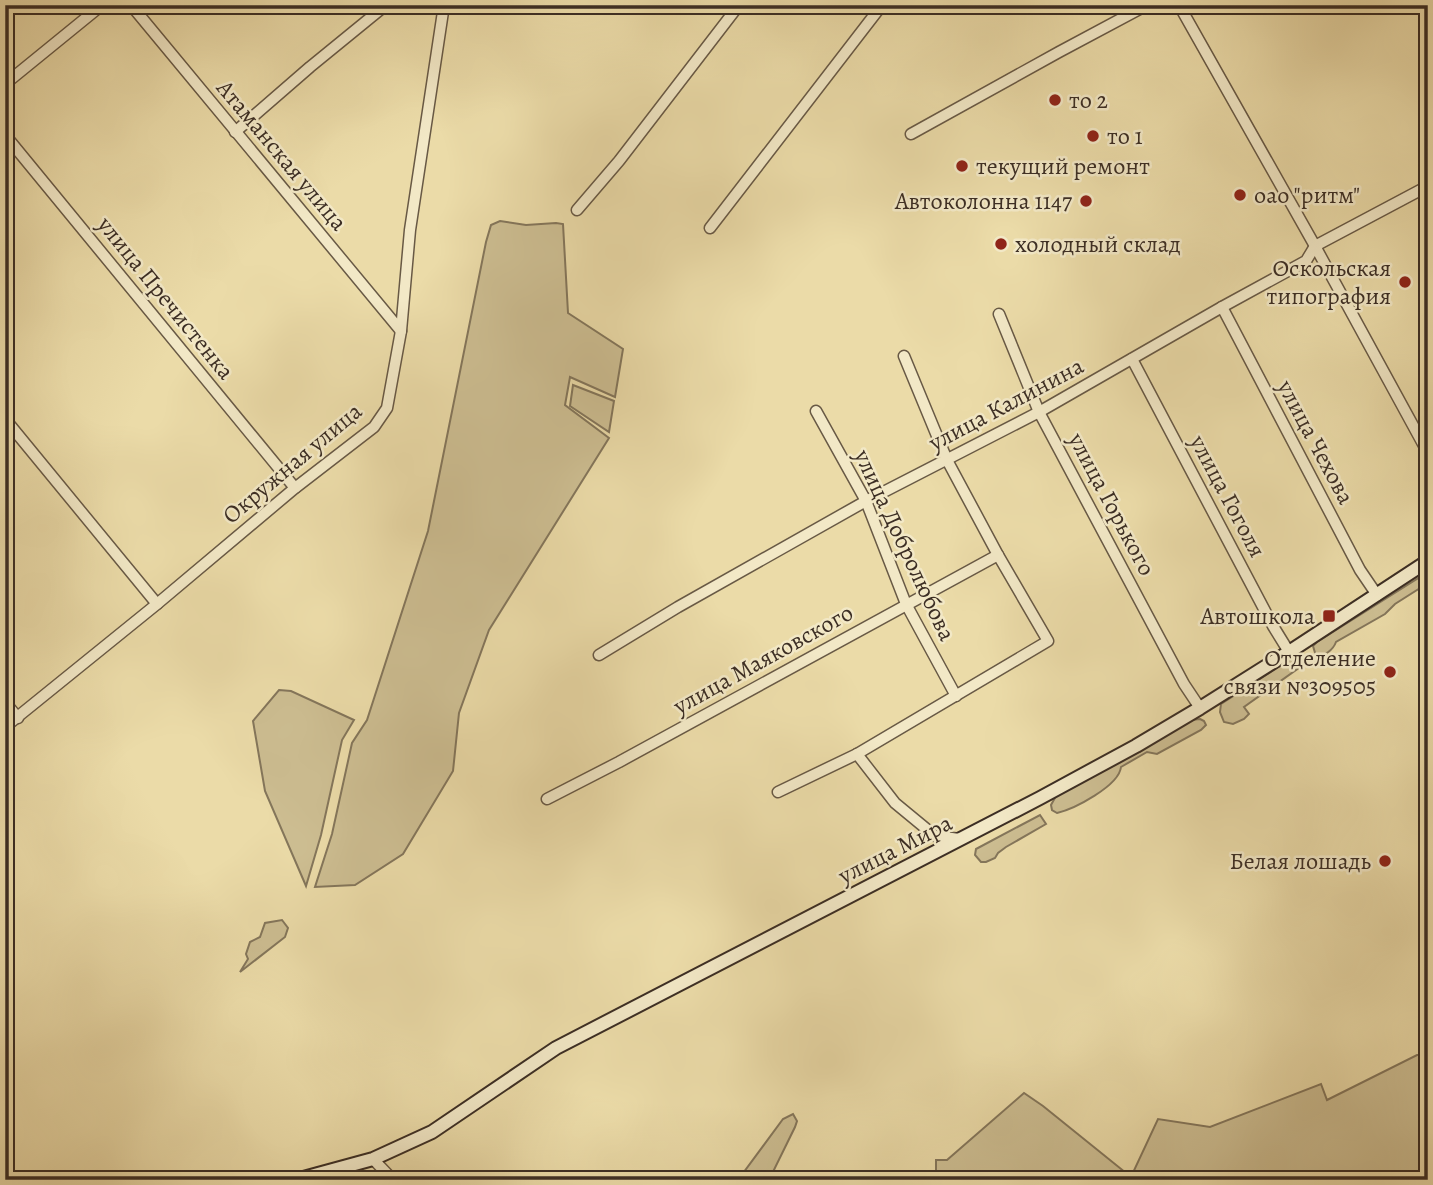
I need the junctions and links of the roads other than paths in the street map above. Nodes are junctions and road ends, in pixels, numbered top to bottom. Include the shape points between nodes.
1 (102, 5) edge
2 (131, 5) edge
3 (386, 5) edge
4 (444, 5) edge
5 (739, 5) edge
6 (882, 5) edge
7 (1147, 5) edge
8 (1179, 5) edge
9 (5, 84) edge
10 (235, 132) junction
11 (911, 134) dead end
12 (5, 135) edge
13 (1428, 186) edge
14 (577, 210) dead end
15 (710, 228) dead end
16 (1315, 246) junction
17 (1222, 307) junction
18 (999, 314) dead end
19 (401, 331) junction
20 (904, 356) dead end
21 (1132, 359) junction
22 (816, 411) dead end
23 (1039, 412) junction
24 (5, 419) edge
25 (1428, 453) edge
26 (947, 460) junction
27 (295, 488) junction
28 (866, 501) junction
29 (998, 555) junction
30 (1428, 561) edge
31 (1377, 595) junction
32 (158, 604) junction
33 (906, 604) junction
34 (1289, 652) junction
35 (599, 655) dead end
36 (956, 696) junction
37 (5, 702) edge
38 (1200, 708) junction
39 (18, 718) junction
40 (5, 727) edge
41 (857, 754) junction
42 (778, 792) dead end
43 (547, 799) dead end
44 (960, 839) junction
45 (373, 1159) junction
46 (296, 1180) edge
47 (393, 1180) edge

1 - 9 street
2 - 10 street, Атаманская улица
3 - 10 street
4 - 19 street, Окружная улица via 410,230
5 - 14 street
6 - 15 street
7 - 11 street
8 - 16 street
10 - 19 street, Атаманская улица
12 - 27 street, улица Пречистенка
13 - 16 street, улица Калинина
16 - 17 street, улица Калинина via 1307,261
16 - 25 street
17 - 21 street, улица Калинина
17 - 31 street, улица Чехова
18 - 23 street, улица Горького
19 - 27 street, Окружная улица via 387,408 374,427
20 - 26 street
21 - 23 street, улица Калинина
21 - 34 street, улица Гоголя
22 - 28 street, улица Добролюбова
23 - 26 street, улица Калинина
23 - 38 street, улица Горького
24 - 32 street
26 - 28 street, улица Калинина
26 - 29 street
27 - 32 street, Окружная улица
28 - 33 street, улица Добролюбова
28 - 35 street, улица Калинина
29 - 33 street, улица Маяковского
29 - 36 street via 1048,641
30 - 31 main road, улица Мира
31 - 34 main road, улица Мира
32 - 39 street, Окружная улица
33 - 36 street, улица Добролюбова
33 - 43 street, улица Маяковского
34 - 38 main road, улица Мира
36 - 41 street
37 - 39 street
38 - 44 main road, улица Мира
39 - 40 street, Окружная улица
41 - 42 street
41 - 44 street via 895,803 935,836
44 - 45 main road, улица Мира via 556,1048 432,1132
45 - 46 main road, улица Мира
45 - 47 street

